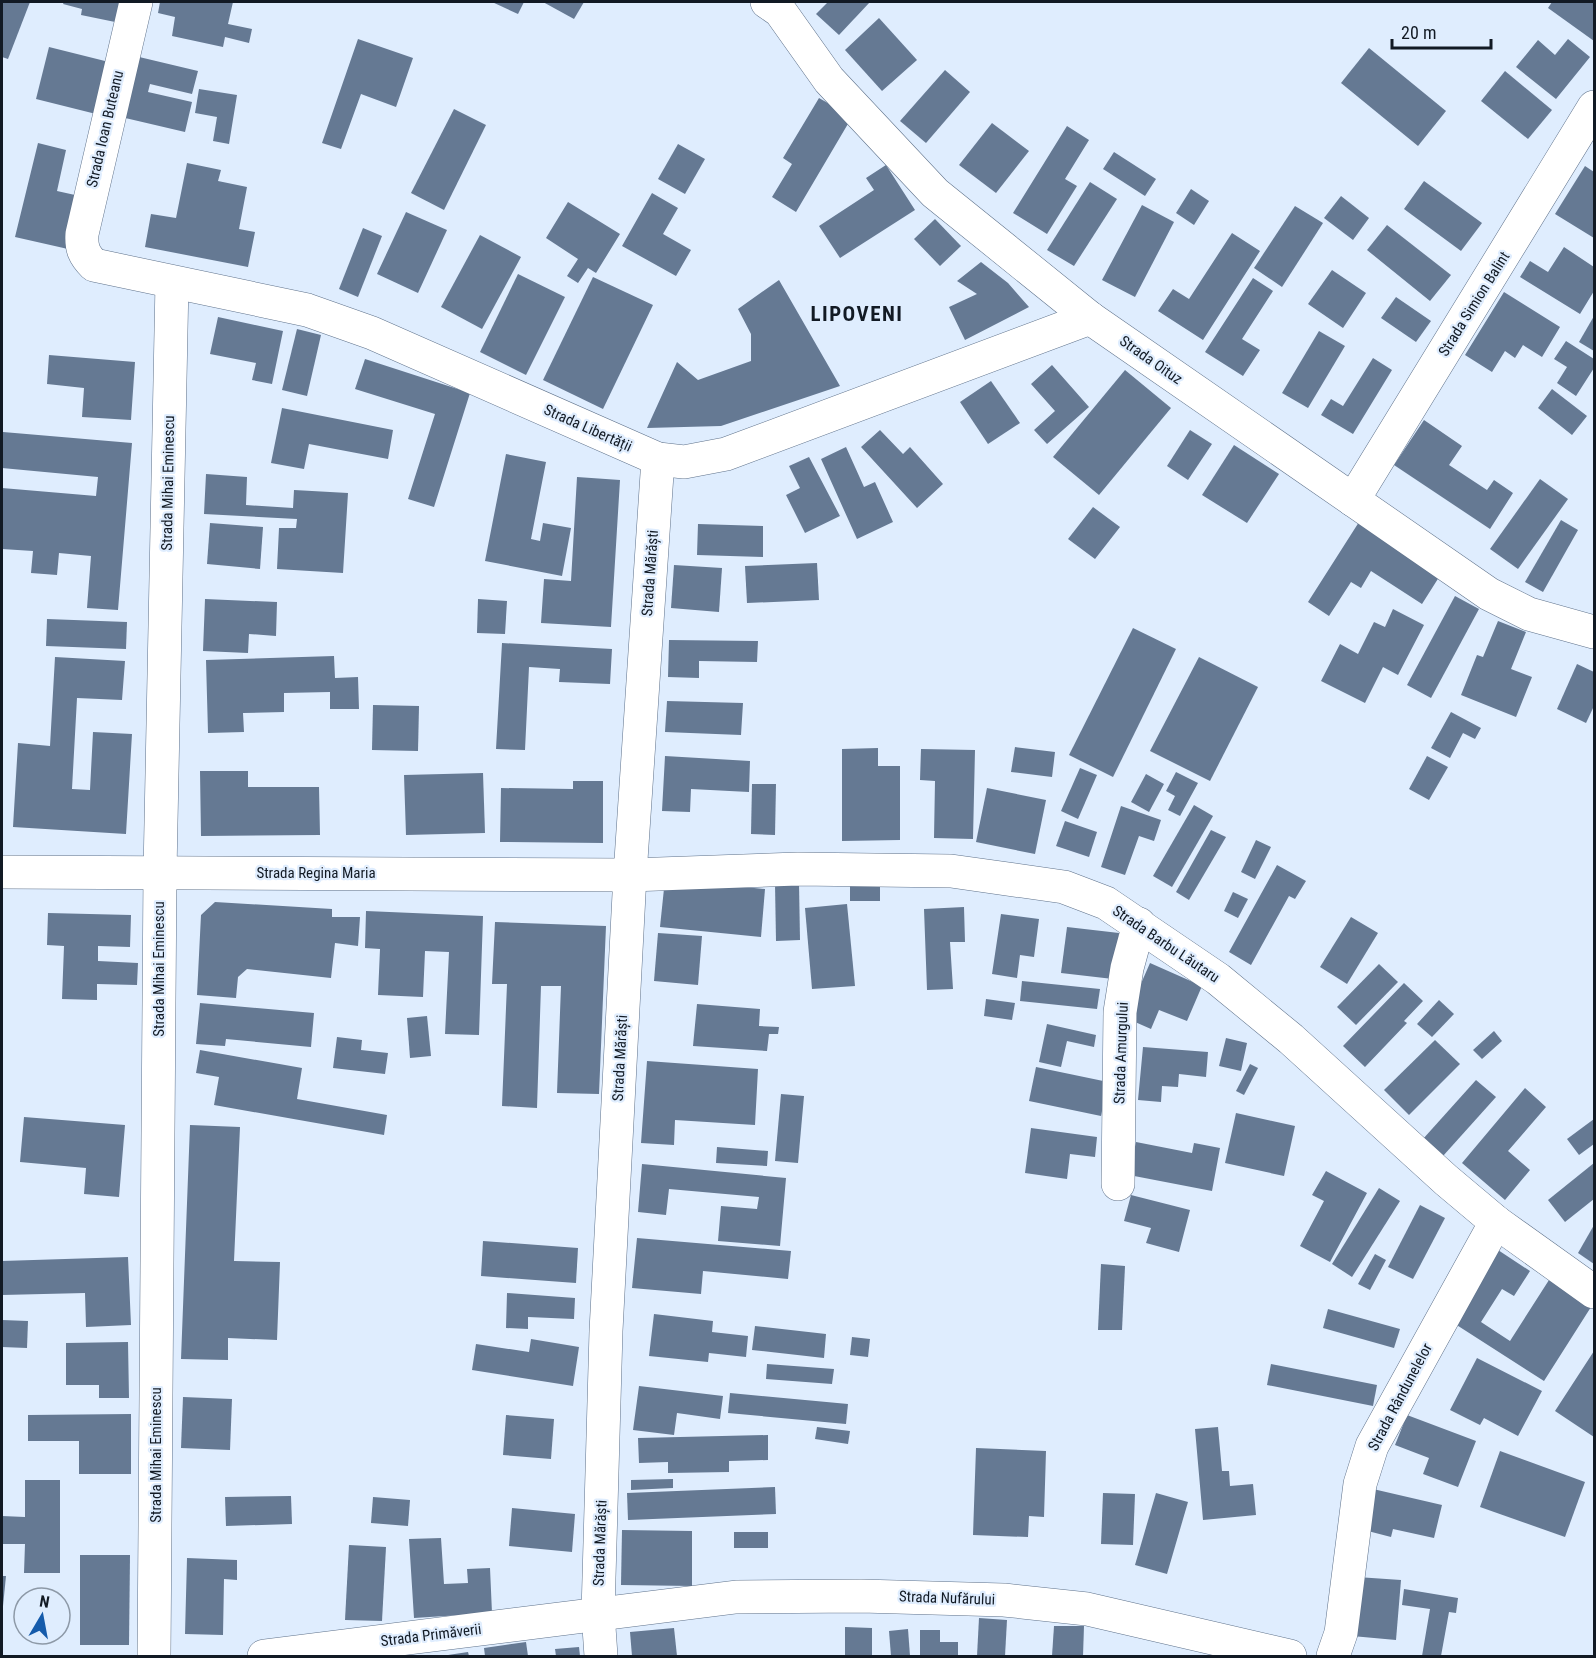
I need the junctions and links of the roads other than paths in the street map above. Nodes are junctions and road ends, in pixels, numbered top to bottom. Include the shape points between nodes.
1 (136, 2) edge
2 (776, 5) edge
3 (1594, 107) edge
4 (85, 257) joint
5 (172, 282) junction
6 (1090, 318) junction
7 (658, 459) junction
8 (1353, 500) junction
9 (1594, 632) edge
10 (2, 872) edge
11 (160, 872) junction
12 (630, 875) junction
13 (1139, 924) junction
14 (1118, 1184) dead end
15 (1496, 1222) junction
16 (1594, 1292) edge
17 (598, 1613) junction
18 (154, 1656) edge
19 (264, 1656) edge
20 (601, 1656) edge
21 (1290, 1656) edge
22 (1333, 1656) edge

1 - 4 street, Strada Ioan Buteanu via 82,234
2 - 6 street, Strada Oituz via 829,80 935,193
3 - 8 street, Strada Simion Balint
4 - 5 street, Strada Libertății via 107,270
5 - 7 street, Strada Libertății via 307,310 372,333
5 - 11 street, Strada Mihai Eminescu
6 - 7 street, Strada Libertății via 726,454 684,462
6 - 8 street, Strada Oituz
7 - 12 street, Strada Mărăști
8 - 9 street, Strada Oituz via 1489,594 1529,614
10 - 11 street, Strada Regina Maria
11 - 12 street, Strada Regina Maria
11 - 18 street, Strada Mihai Eminescu
12 - 13 street, Strada Barbu Lăutaru via 798,869 951,871 1064,887 1106,903
12 - 17 street, Strada Mărăști via 606,1331
13 - 14 street, Strada Amurgului via 1126,968 1120,1012
13 - 15 street, Strada Barbu Lăutaru via 1218,979
15 - 16 street, Strada Barbu Lăutaru
15 - 22 street, Strada Rândunelelor via 1372,1446 1359,1484 1341,1633
17 - 19 street, Strada Primăverii
17 - 20 street, Strada Mărăști
17 - 21 street, Strada Nufărului via 736,1597 1004,1600 1087,1609

